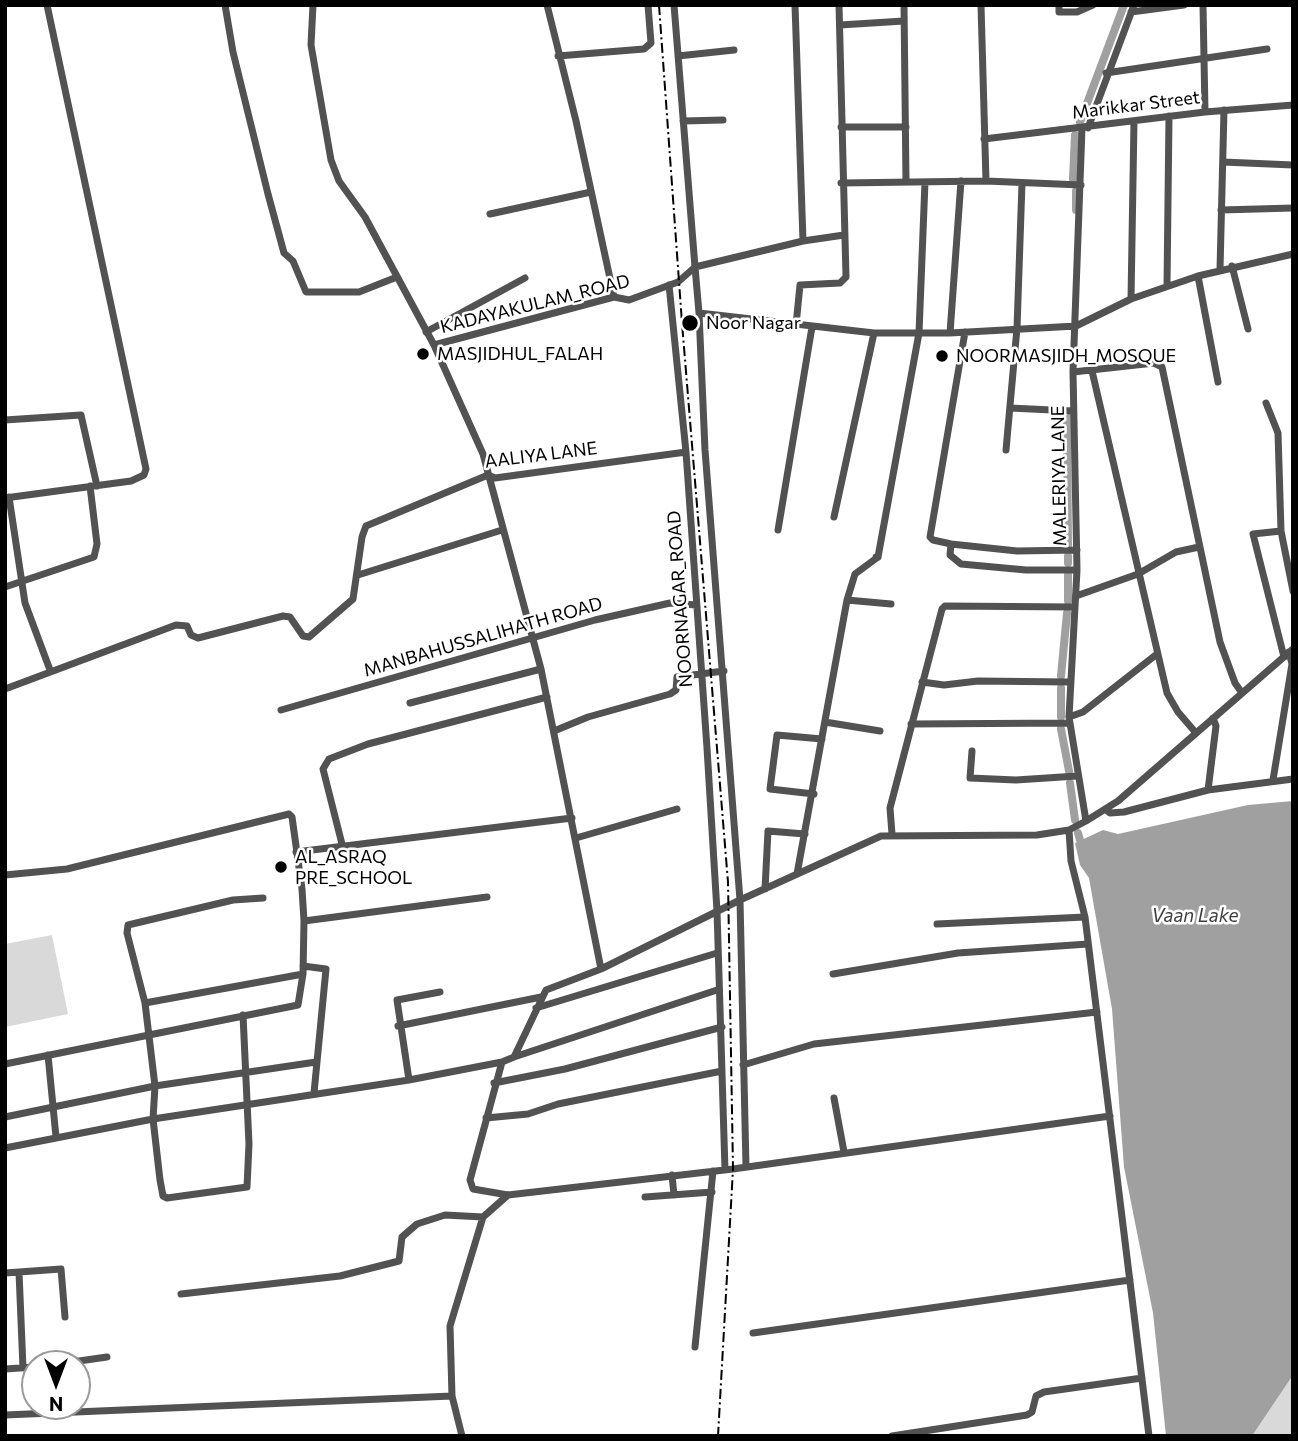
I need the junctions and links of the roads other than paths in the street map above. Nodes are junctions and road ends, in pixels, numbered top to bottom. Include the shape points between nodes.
1 (47, 5) edge
2 (225, 5) edge
3 (313, 5) edge
4 (547, 5) edge
5 (648, 5) edge
6 (674, 5) edge
7 (795, 5) edge
8 (839, 5) edge
9 (904, 5) edge
10 (981, 5) edge
11 (1059, 5) edge
12 (1093, 5) edge
13 (1184, 5) edge
14 (1203, 5) edge
15 (1133, 9) edge
16 (904, 21) junction
17 (840, 25) junction
18 (1267, 49) dead end
19 (734, 51) dead end
20 (558, 56) junction
21 (678, 56) junction
22 (1204, 57) junction
23 (1106, 73) junction
24 (1293, 105) edge
25 (1224, 110) junction
26 (1205, 111) junction
27 (1169, 117) junction
28 (723, 120) dead end
29 (683, 121) junction
30 (1134, 121) junction
31 (842, 127) junction
32 (906, 127) junction
33 (1085, 128) junction
34 (984, 139) junction
35 (1223, 162) junction
36 (1293, 164) edge
37 (961, 181) junction
38 (986, 181) junction
39 (906, 182) junction
40 (925, 182) junction
41 (842, 183) junction
42 (1021, 183) junction
43 (1081, 185) junction
44 (592, 192) junction
45 (1293, 208) edge
46 (1221, 210) junction
47 (489, 214) dead end
48 (844, 235) junction
49 (803, 241) junction
50 (1292, 257) edge
51 (1232, 266) junction
52 (695, 267) junction
53 (1220, 269) junction
54 (1198, 276) junction
55 (397, 277) junction
56 (525, 278) dead end
57 (669, 285) junction
58 (1167, 286) junction
59 (614, 297) junction
60 (1131, 299) junction
61 (699, 313) junction
62 (796, 325) junction
63 (1076, 326) junction
64 (812, 327) junction
65 (1017, 328) junction
66 (1248, 329) dead end
67 (426, 332) junction
68 (874, 332) junction
69 (965, 332) junction
70 (919, 333) junction
71 (950, 333) junction
72 (434, 345) junction
73 (1092, 371) junction
74 (1073, 372) junction
75 (1218, 382) dead end
76 (1266, 403) dead end
77 (1010, 408) junction
78 (1073, 411) junction
79 (5, 420) edge
80 (1006, 450) dead end
81 (686, 452) junction
82 (488, 475) junction
83 (94, 486) junction
84 (7, 498) edge
85 (834, 517) dead end
86 (502, 530) junction
87 (778, 530) dead end
88 (1281, 531) junction
89 (951, 544) junction
90 (1199, 547) junction
91 (1077, 550) junction
92 (1077, 570) junction
93 (1138, 574) junction
94 (358, 575) junction
95 (20, 582) junction
96 (5, 587) edge
97 (1293, 590) edge
98 (1076, 596) junction
99 (847, 600) junction
100 (891, 604) dead end
101 (696, 605) junction
102 (1075, 607) junction
103 (531, 640) junction
104 (1288, 653) edge
105 (1157, 654) junction
106 (541, 669) junction
107 (50, 670) junction
108 (724, 671) junction
109 (701, 673) junction
110 (922, 682) junction
111 (1069, 682) junction
112 (5, 689) edge
113 (1242, 693) junction
114 (547, 697) junction
115 (410, 703) dead end
116 (281, 710) dead end
117 (1213, 718) junction
118 (1069, 720) junction
119 (825, 722) junction
120 (911, 724) junction
121 (554, 731) junction
122 (880, 731) dead end
123 (1196, 733) junction
124 (822, 739) junction
125 (972, 751) dead end
126 (1077, 776) junction
127 (1293, 779) edge
128 (1273, 780) junction
129 (1208, 790) junction
130 (814, 794) junction
131 (677, 809) dead end
132 (1105, 810) junction
133 (572, 818) junction
134 (1086, 821) junction
135 (1069, 830) junction
136 (805, 834) junction
137 (892, 834) junction
138 (576, 838) junction
139 (343, 848) junction
140 (296, 852) junction
141 (797, 874) junction
142 (5, 875) edge
143 (765, 889) junction
144 (487, 897) dead end
145 (263, 898) dead end
146 (740, 900) junction
147 (717, 911) junction
148 (1085, 917) junction
149 (304, 921) junction
150 (937, 924) dead end
151 (1088, 944) junction
152 (717, 953) junction
153 (601, 969) junction
154 (303, 970) junction
155 (833, 974) dead end
156 (717, 990) junction
157 (440, 992) dead end
158 (541, 997) junction
159 (145, 1003) junction
160 (536, 1008) junction
161 (1097, 1012) junction
162 (243, 1015) junction
163 (398, 1026) junction
164 (722, 1027) junction
165 (148, 1035) junction
166 (48, 1055) junction
167 (514, 1057) junction
168 (316, 1062) junction
169 (502, 1062) junction
170 (5, 1064) edge
171 (743, 1065) junction
172 (245, 1071) junction
173 (722, 1071) junction
174 (408, 1080) junction
175 (494, 1083) junction
176 (155, 1086) junction
177 (314, 1093) junction
178 (834, 1098) dead end
179 (245, 1105) junction
180 (53, 1107) junction
181 (1110, 1116) junction
182 (5, 1117) edge
183 (486, 1118) junction
184 (153, 1119) junction
185 (56, 1137) junction
186 (5, 1148) edge
187 (844, 1152) junction
188 (746, 1167) junction
189 (725, 1170) junction
190 (713, 1171) junction
191 (672, 1175) junction
192 (712, 1192) junction
193 (508, 1195) junction
194 (674, 1195) junction
195 (645, 1197) dead end
196 (483, 1217) junction
197 (19, 1272) junction
198 (5, 1273) edge
199 (1130, 1280) junction
200 (180, 1294) dead end
201 (65, 1317) dead end
202 (753, 1333) dead end
203 (695, 1347) dead end
204 (22, 1350) edge
205 (107, 1357) dead end
206 (91, 1359) edge
207 (1142, 1378) junction
208 (452, 1396) junction
209 (5, 1415) edge
210 (462, 1436) edge
211 (892, 1436) edge
212 (1149, 1436) edge

1 - 83 street via 146,469 131,481
2 - 55 street via 274,218 284,253 293,261 306,292 359,292
3 - 55 street via 311,45 331,160
4 - 20 street
5 - 20 street via 651,43 645,49
6 - 21 street
7 - 49 street
8 - 17 street
9 - 16 street
10 - 34 street
11 - 12 street via 1059,12 1077,12
13 - 15 street
14 - 22 street
15 - 23 street, MALERIYA LANE
16 - 17 street
16 - 32 street
17 - 31 street
18 - 22 street
19 - 21 street
20 - 44 street
21 - 29 street
22 - 23 street
22 - 26 street
23 - 33 street, MALERIYA LANE
24 - 25 street, Marikkar Street
25 - 26 street, Marikkar Street
25 - 35 street
26 - 27 street, Marikkar Street
27 - 30 street, Marikkar Street
27 - 58 street
28 - 29 street
29 - 52 street
30 - 33 street, Marikkar Street
30 - 60 street
31 - 32 street
31 - 41 street
32 - 39 street
33 - 34 street, Marikkar Street
33 - 43 street, MALERIYA LANE
34 - 38 street
35 - 36 street
35 - 46 street
37 - 38 street
37 - 40 street
37 - 71 street
38 - 42 street
39 - 40 street
39 - 41 street
40 - 70 street
41 - 48 street
42 - 43 street
42 - 65 street
43 - 63 street, MALERIYA LANE
44 - 47 street
44 - 59 street
45 - 46 street
46 - 53 street
48 - 49 street
48 - 62 street via 845,279 800,285
49 - 52 street
50 - 51 street
51 - 53 street
51 - 66 street
52 - 57 street, KADAYAKULAM_ROAD
52 - 61 street
53 - 54 street
54 - 58 street
54 - 75 street
55 - 67 street
56 - 67 street
57 - 59 street, KADAYAKULAM_ROAD via 629,300
57 - 81 street, NOORNAGAR_ROAD
58 - 60 street
59 - 72 street, KADAYAKULAM_ROAD
60 - 63 street
61 - 62 street
61 - 108 street via 705,450
62 - 64 street
63 - 65 street
63 - 74 street, MALERIYA LANE
64 - 68 street
64 - 87 street
65 - 69 street
65 - 77 street
67 - 72 street
68 - 70 street
68 - 85 street
69 - 71 street
69 - 89 street via 930,537
70 - 71 street
70 - 99 street via 876,557 855,574
72 - 82 street via 468,417
73 - 74 street
73 - 90 street via 1154,362 1161,367
73 - 93 street
74 - 78 street, MALERIYA LANE
76 - 88 street via 1278,433
77 - 78 street
77 - 80 street
78 - 91 street, MALERIYA LANE
79 - 83 street via 81,415
81 - 82 street, AALIYA LANE via 495,478
81 - 101 street, NOORNAGAR_ROAD
82 - 86 street
82 - 94 street, AALIYA LANE via 366,526
83 - 84 street
83 - 95 street via 94,557
84 - 95 street
86 - 94 street
86 - 103 street
88 - 97 street
88 - 104 street via 1253,534
89 - 91 street via 1017,551
89 - 92 street via 950,555 961,564
90 - 93 street via 1176,552
90 - 113 street via 1225,660
91 - 92 street, MALERIYA LANE
92 - 98 street, MALERIYA LANE
93 - 98 street
93 - 105 street
94 - 107 street via 353,599 309,637 303,636 290,617 283,616 198,638 187,626 176,625
95 - 96 street
95 - 107 street
98 - 102 street, MALERIYA LANE
99 - 100 street
99 - 119 street
101 - 103 street, MANBAHUSSALIHATH ROAD via 670,603
101 - 109 street, NOORNAGAR_ROAD
102 - 110 street via 945,606
102 - 111 street, MALERIYA LANE
103 - 106 street
103 - 116 street, MANBAHUSSALIHATH ROAD
104 - 113 street
104 - 128 street via 1292,664
105 - 118 street
105 - 123 street via 1167,693
106 - 114 street
106 - 115 street
107 - 112 street
108 - 109 street
108 - 146 street
109 - 121 street via 677,677 676,690 670,694
109 - 147 street, NOORNAGAR_ROAD
110 - 111 street
110 - 120 street
111 - 118 street, MALERIYA LANE
113 - 117 street
114 - 121 street
114 - 139 street via 368,744 329,759 323,769
117 - 123 street
117 - 129 street via 1216,726
118 - 120 street
118 - 126 street, MALERIYA LANE
119 - 122 street
119 - 124 street
120 - 137 street via 890,808
121 - 133 street
123 - 132 street
124 - 130 street
124 - 130 street via 777,735 770,789
125 - 126 street via 970,778
126 - 134 street, MALERIYA LANE
127 - 128 street
128 - 129 street
129 - 132 street via 1124,812
130 - 136 street
131 - 138 street
132 - 134 street
133 - 138 street
133 - 139 street
134 - 135 street
135 - 137 street via 1037,835
135 - 148 street via 1071,861
136 - 141 street
136 - 143 street via 768,831
137 - 141 street
138 - 153 street
139 - 140 street
140 - 142 street via 289,814 67,869
140 - 149 street
141 - 143 street
143 - 146 street
144 - 149 street
145 - 159 street via 233,900 128,925
146 - 147 street
146 - 171 street
147 - 152 street, NOORNAGAR_ROAD
147 - 153 street
148 - 150 street
148 - 151 street
149 - 154 street
151 - 155 street via 958,953
151 - 161 street
152 - 156 street, NOORNAGAR_ROAD
152 - 160 street
153 - 158 street via 555,985
154 - 159 street
154 - 162 street via 298,1005
154 - 168 street via 326,969
156 - 164 street, NOORNAGAR_ROAD
156 - 167 street
157 - 163 street via 397,1000
158 - 160 street
158 - 163 street
159 - 165 street
160 - 167 street
161 - 171 street via 814,1044
161 - 181 street
162 - 165 street
162 - 172 street
163 - 174 street
164 - 173 street, NOORNAGAR_ROAD
164 - 175 street
165 - 166 street
165 - 176 street
166 - 170 street
166 - 180 street
167 - 169 street
168 - 172 street
168 - 177 street
169 - 174 street
169 - 175 street
171 - 188 street
172 - 176 street
172 - 179 street
173 - 183 street via 528,1114
173 - 189 street, NOORNAGAR_ROAD
174 - 177 street
175 - 183 street
176 - 180 street
176 - 184 street
177 - 179 street
178 - 187 street
179 - 184 street
179 - 184 street via 245,1188 163,1196
180 - 182 street
180 - 185 street
181 - 187 street
181 - 199 street
183 - 193 street via 470,1181 473,1189
184 - 185 street
185 - 186 street
187 - 188 street
188 - 189 street
189 - 190 street
190 - 191 street
190 - 192 street
191 - 193 street
191 - 194 street
192 - 194 street
192 - 203 street
193 - 196 street
194 - 195 street
196 - 200 street via 445,1215 417,1224 402,1237 399,1261 340,1276
196 - 208 street via 450,1326
197 - 198 street
197 - 201 street via 61,1269
197 - 204 street
199 - 202 street
199 - 207 street
205 - 206 street
207 - 211 street via 1044,1392 1027,1415
207 - 212 street
208 - 209 street
208 - 210 street

